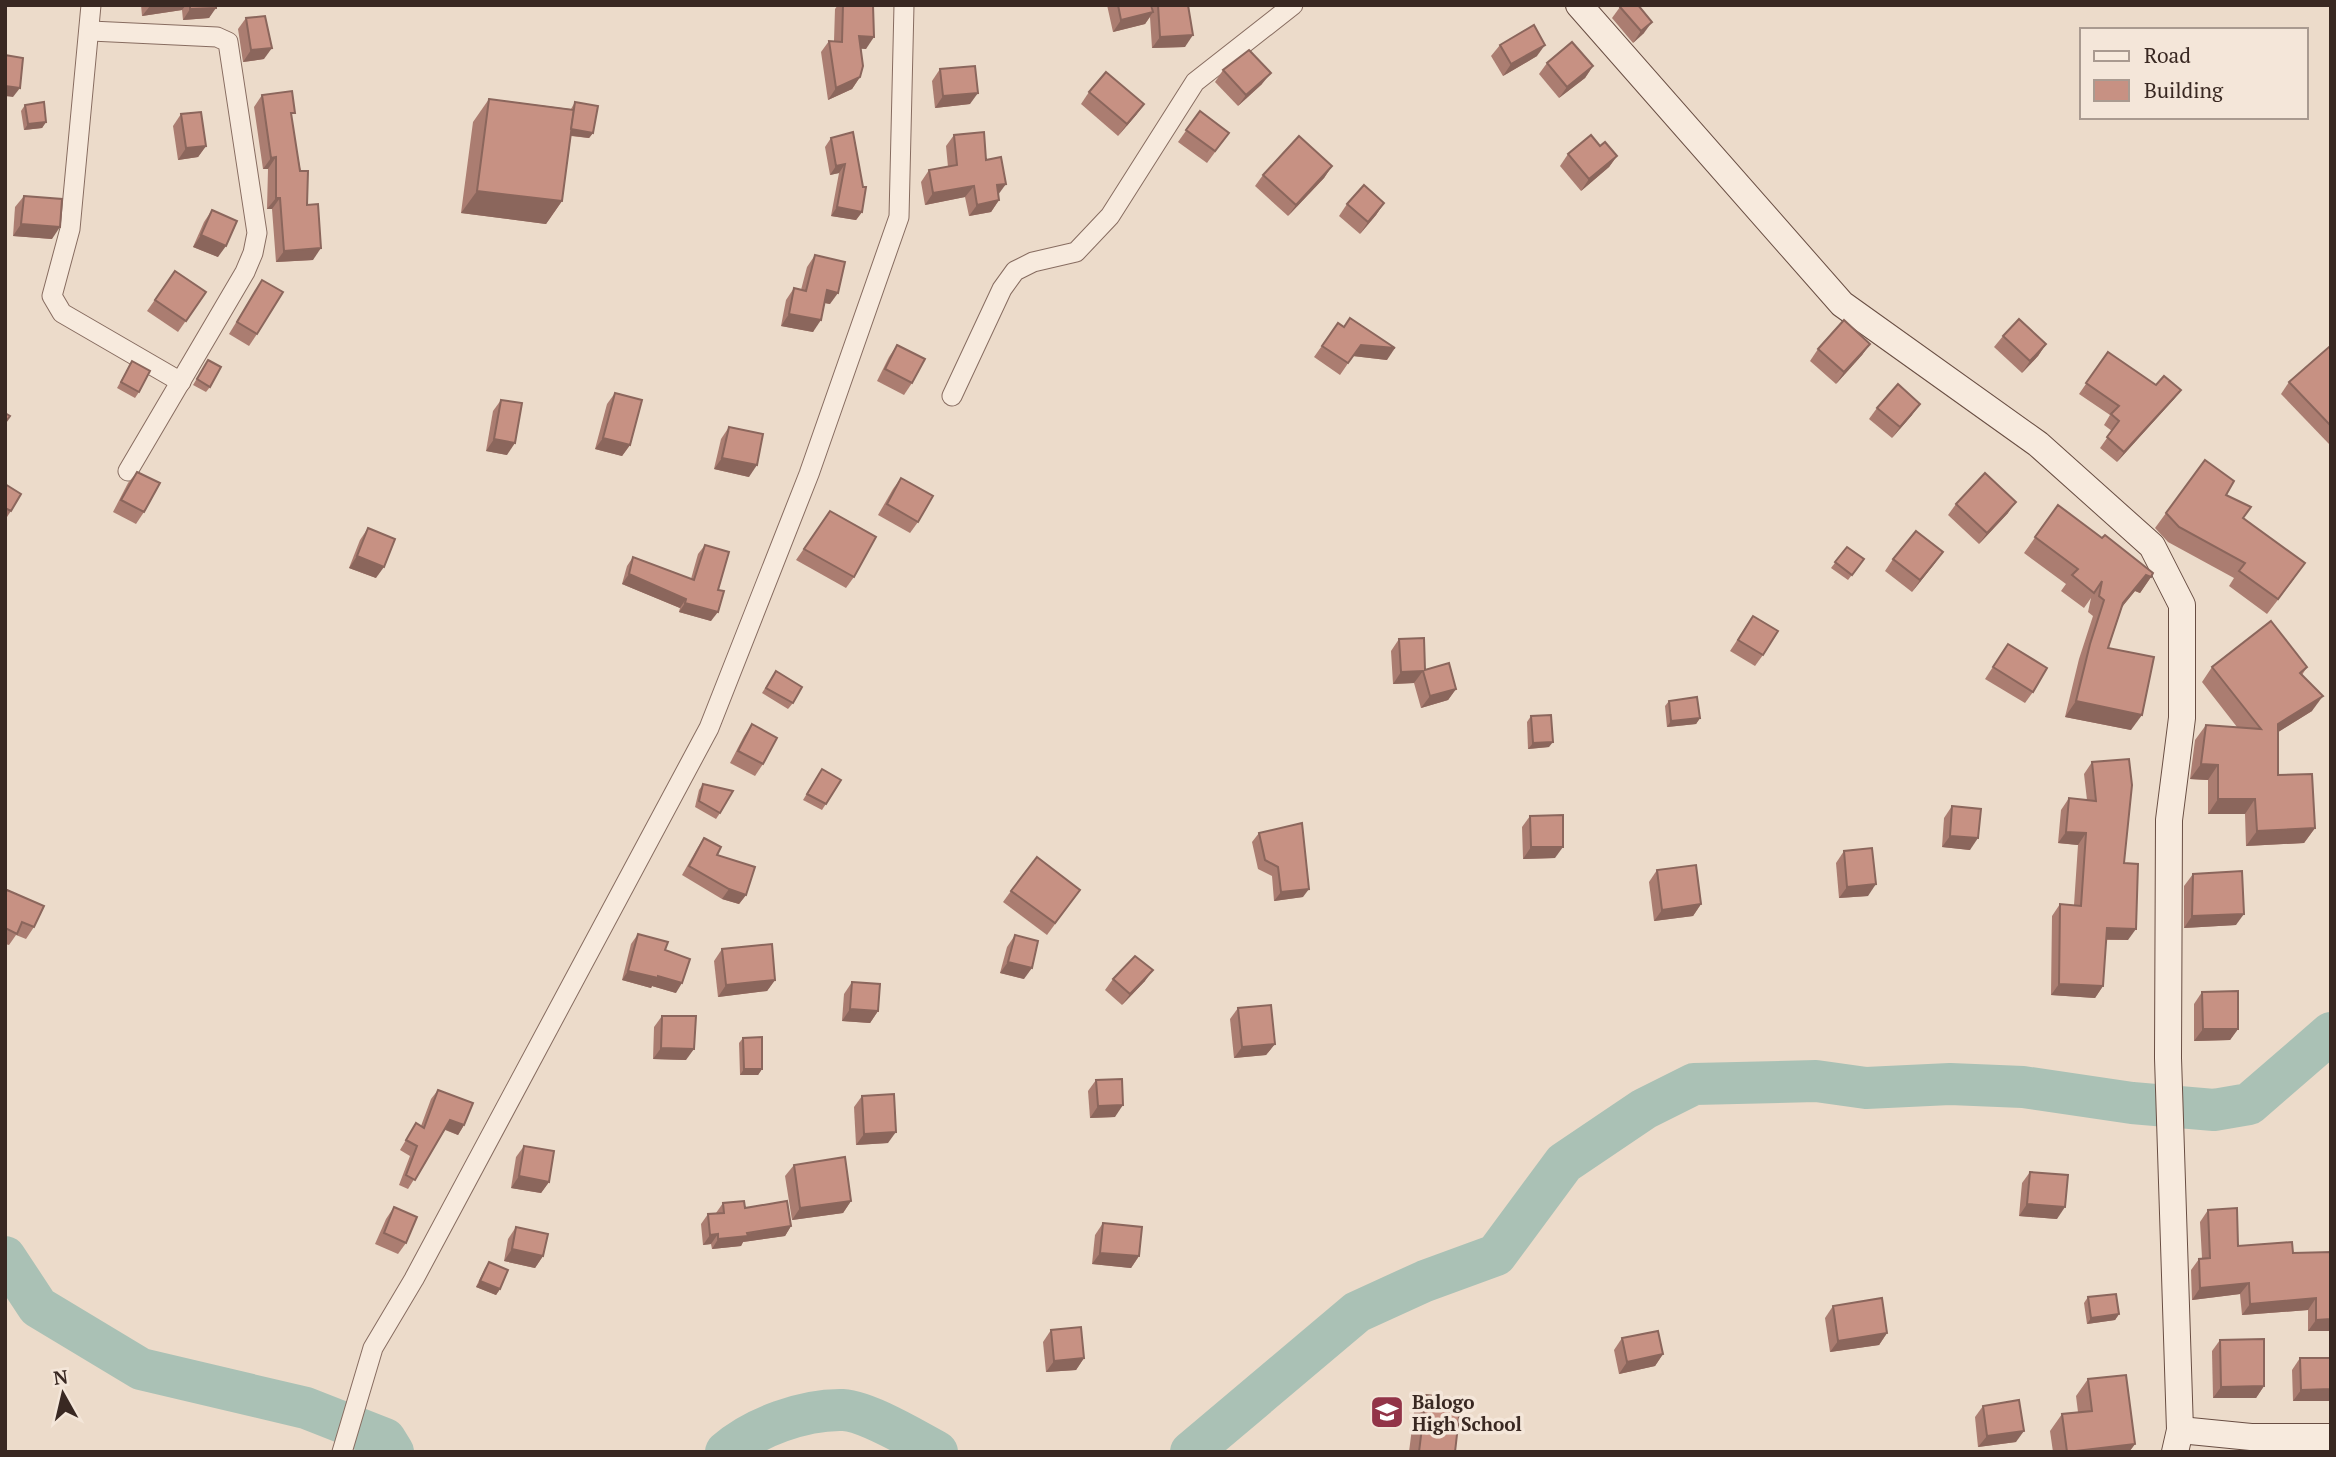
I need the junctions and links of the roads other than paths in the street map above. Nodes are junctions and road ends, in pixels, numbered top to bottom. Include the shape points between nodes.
1 (91, 5) edge
2 (904, 5) edge
3 (1293, 5) edge
4 (1579, 5) edge
5 (91, 31) junction
6 (181, 382) junction
7 (953, 396) dead end
8 (128, 471) dead end
9 (2331, 1437) edge
10 (2178, 1441) edge
11 (342, 1452) edge

1 - 5 street
2 - 11 street via 899,216 809,474 709,728 373,1348
3 - 7 street via 1195,82 1110,216 1076,252 1015,271 1002,289
4 - 10 main road via 1842,304 2038,444 2152,546 2182,605 2182,718 2169,820 2168,1058
5 - 6 street via 70,229 52,296 62,313
5 - 6 street via 218,37 228,42 257,233 245,272
6 - 8 street
9 - 10 main road

